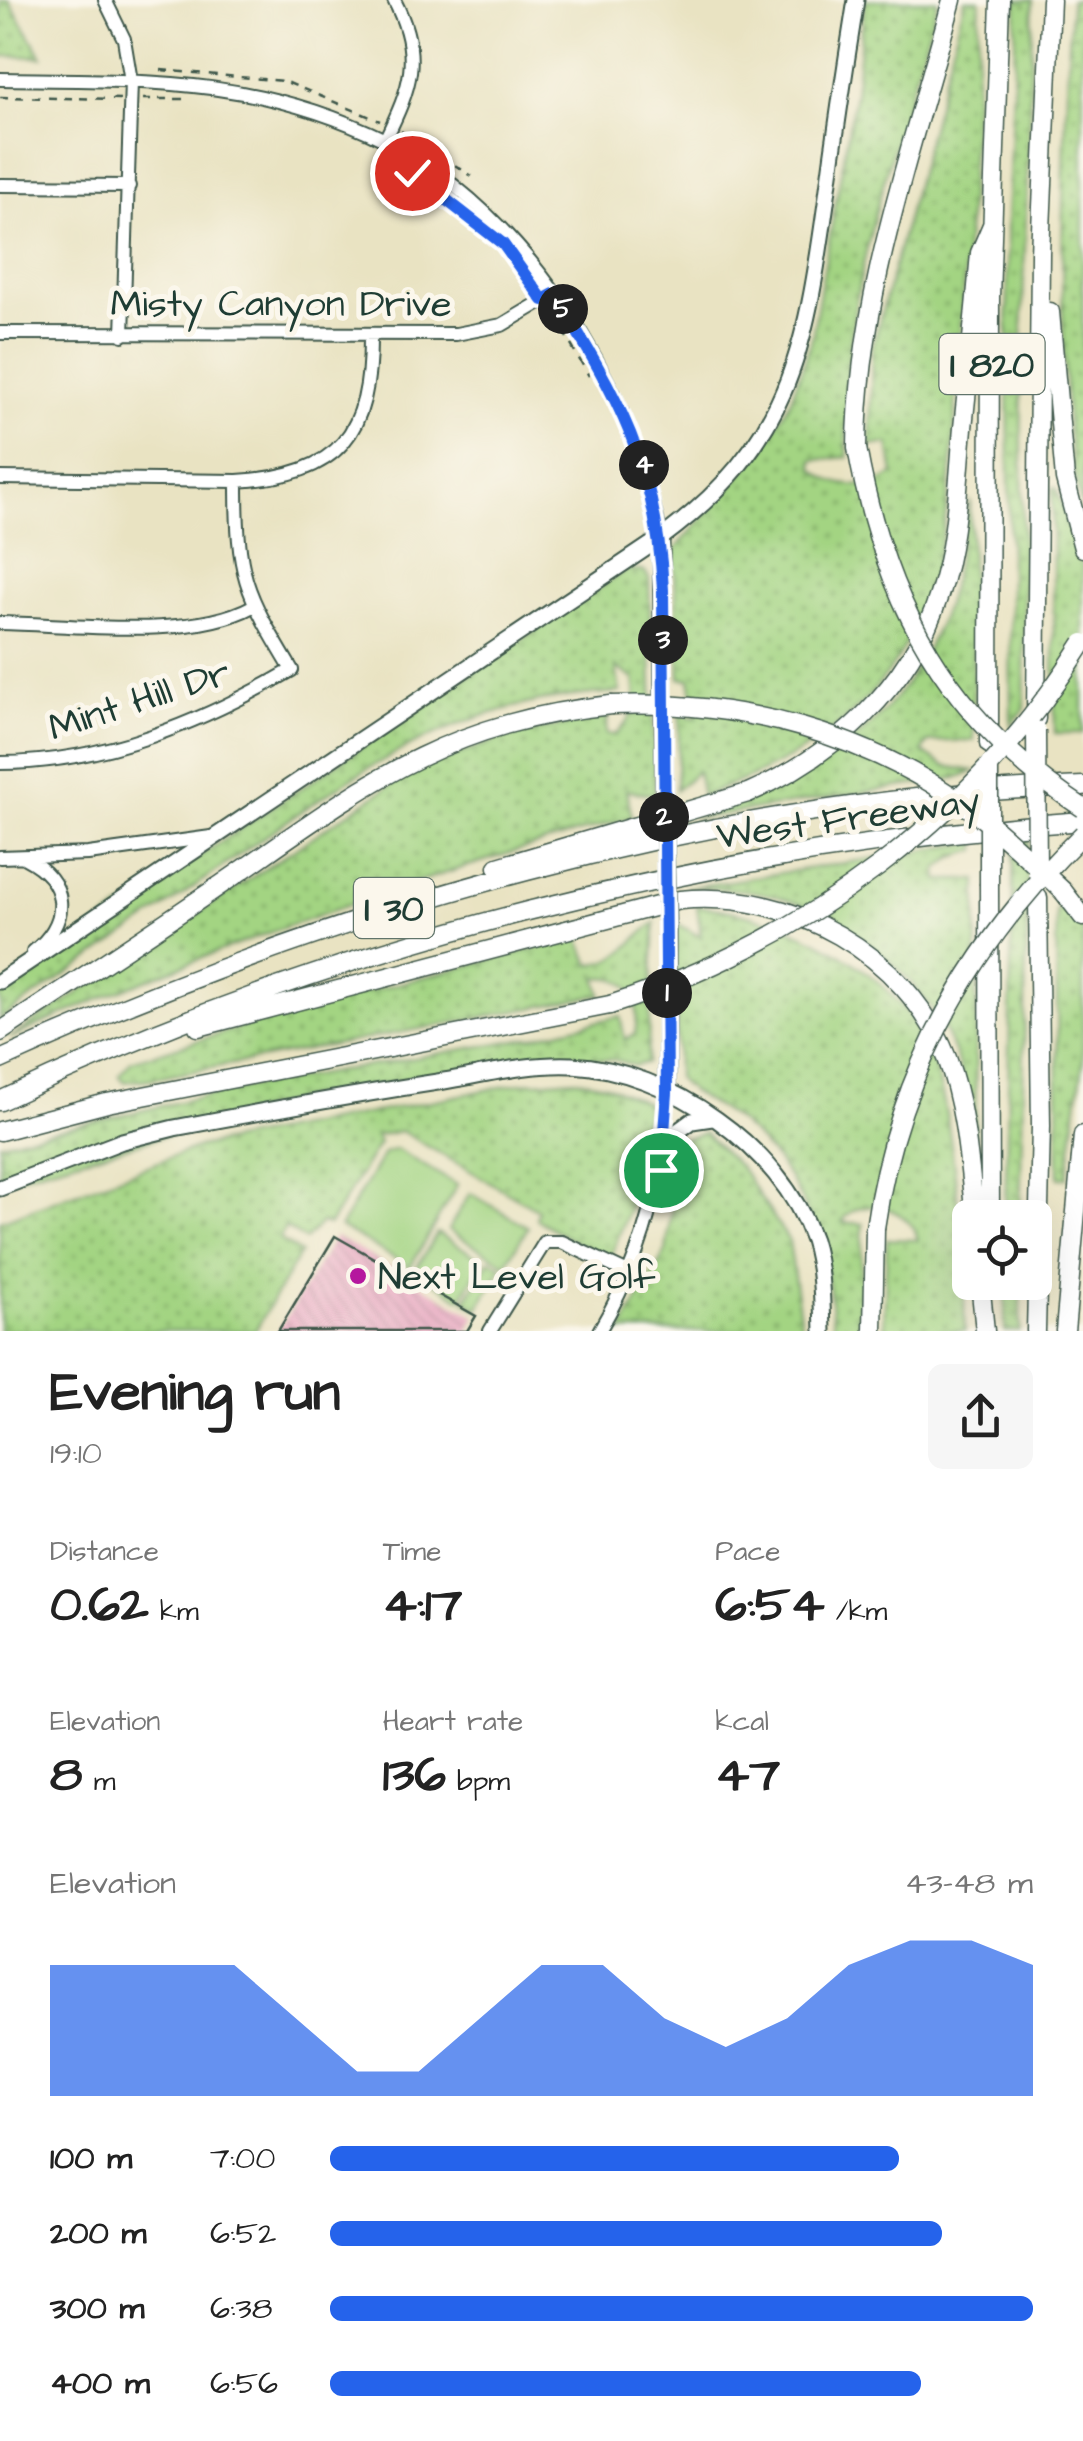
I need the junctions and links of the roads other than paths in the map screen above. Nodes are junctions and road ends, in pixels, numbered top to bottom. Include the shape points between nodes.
1 (104, 0) edge
2 (394, 0) edge
3 (856, 0) edge
4 (952, 0) edge
5 (1000, 0) edge
6 (1051, 0) edge
7 (0, 79) edge
8 (131, 80) junction
9 (384, 140) junction
10 (0, 185) edge
11 (129, 186) junction
12 (992, 225) junction
13 (1040, 253) junction
14 (548, 297) junction
15 (0, 332) edge
16 (370, 334) junction
17 (123, 335) junction
18 (0, 478) edge
19 (238, 481) junction
20 (661, 538) junction
21 (1083, 548) edge
22 (253, 606) junction
23 (0, 623) edge
24 (1083, 643) edge
25 (0, 762) edge
26 (1083, 786) edge
27 (1083, 808) edge
28 (1083, 821) edge
29 (1083, 834) edge
30 (215, 836) junction
31 (22, 856) junction
32 (0, 857) edge
33 (455, 890) junction
34 (1083, 917) edge
35 (3, 980) edge
36 (163, 1031) junction
37 (0, 1032) edge
38 (0, 1060) edge
39 (667, 1093) junction
40 (0, 1101) edge
41 (712, 1118) junction
42 (0, 1131) edge
43 (1083, 1135) edge
44 (663, 1142) junction
45 (0, 1188) edge
46 (973, 1200) edge
47 (990, 1200) edge
48 (630, 1274) junction
49 (983, 1300) edge
50 (989, 1300) edge
51 (490, 1331) edge
52 (599, 1331) edge
53 (823, 1331) edge
54 (873, 1331) edge
55 (987, 1331) edge
56 (1036, 1331) edge
57 (1065, 1331) edge

1 - 8 street via 124,39
2 - 9 street via 412,65 409,92
3 - 20 main road via 811,306 793,376 754,447 719,490
4 - 27 highway, bridge via 879,272 860,367 857,448 881,556 929,656 967,706
5 - 12 highway, I 820
6 - 13 highway, I 820
7 - 8 street
8 - 9 street via 246,90
8 - 11 street
9 - 14 street via 473,201 506,234
10 - 11 street
11 - 17 street
12 - 33 highway via 980,252 958,491 940,595 883,694 824,753 782,778 470,876
12 - 47 highway, I 820, bridge
13 - 21 highway via 1049,286 1066,479
13 - 56 highway, I 820, bridge
14 - 16 street, Misty Canyon Drive via 502,325 478,330
14 - 20 street via 612,387 642,458
15 - 17 street, Misty Canyon Drive
16 - 17 street, Misty Canyon Drive
16 - 19 street via 370,382 350,435 311,466
18 - 19 street
19 - 22 street via 238,549
20 - 30 main road
20 - 39 main road, bridge
22 - 23 street via 184,625
22 - 25 street, Mint Hill Dr via 292,670 211,714 91,755
24 - 42 highway, bridge via 984,774 865,878 815,914 732,958 610,1004 107,1102
26 - 33 highway, West Freeway / I 30 via 983,791 805,814 633,846
28 - 36 highway, West Freeway / I 30 via 868,842 610,890 364,957
29 - 54 highway, bridge via 997,929 943,1012 900,1113 875,1228
30 - 31 street
30 - 35 main road
31 - 32 street
31 - 35 street via 44,868 61,902 47,940
33 - 38 highway, West Freeway / I 30 via 166,988
34 - 37 highway, bridge via 1063,890 979,816 903,768 826,734 757,714 611,705 469,733 395,767
36 - 40 highway, West Freeway / I 30
36 - 46 highway via 201,1027 680,900 768,905 822,925 868,955 901,986 938,1038 965,1128
39 - 41 main road
39 - 44 street
39 - 45 main road via 624,1072 537,1065 174,1128 122,1140
41 - 44 main road via 692,1120
41 - 53 main road via 782,1183 798,1210 816,1258
43 - 57 highway
44 - 48 street via 653,1207
48 - 51 street via 562,1242 545,1242
48 - 52 street
49 - 55 highway
50 - 55 highway

